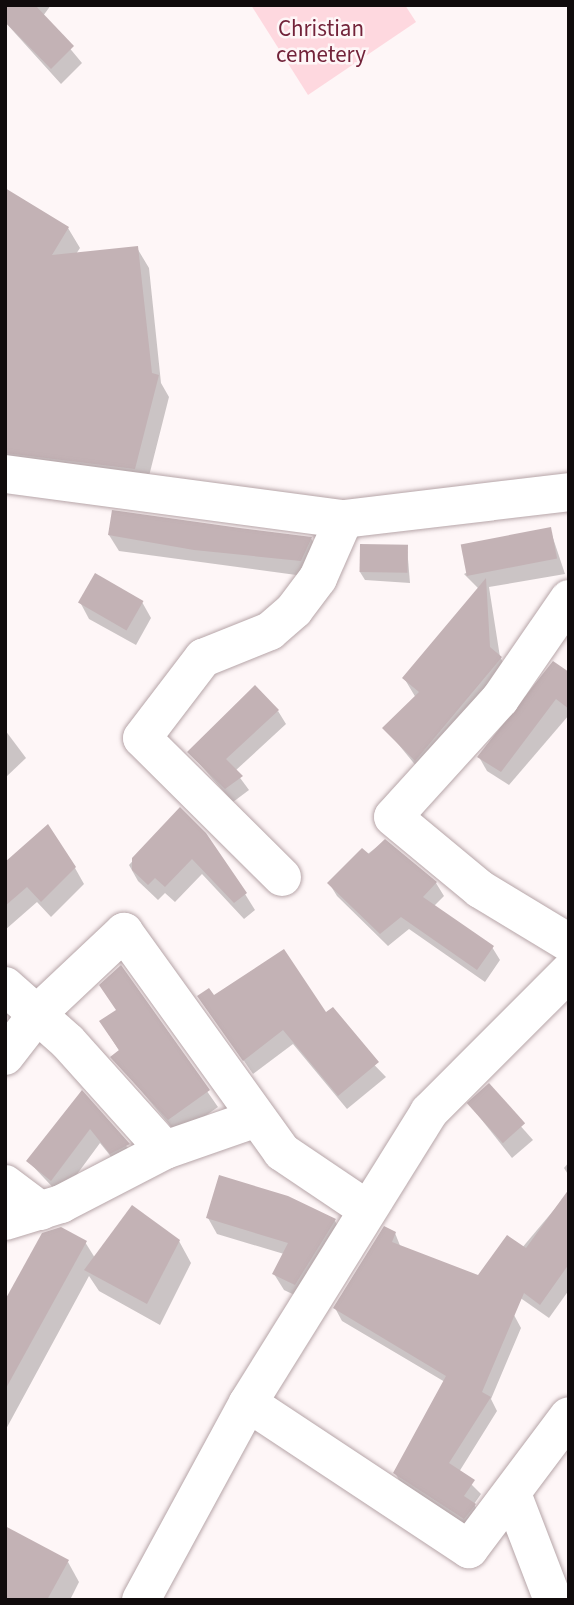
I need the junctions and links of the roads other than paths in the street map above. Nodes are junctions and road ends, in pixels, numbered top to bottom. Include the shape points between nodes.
1 (5, 474) edge
2 (569, 492) edge
3 (344, 519) junction
4 (569, 600) edge
5 (282, 877) dead end
6 (569, 943) edge
7 (569, 972) edge
8 (5, 986) edge
9 (39, 1012) junction
10 (5, 1056) edge
11 (254, 1119) junction
12 (165, 1150) junction
13 (5, 1184) edge
14 (365, 1208) junction
15 (23, 1216) edge
16 (248, 1403) junction
17 (569, 1416) edge
18 (513, 1496) junction
19 (141, 1600) edge
20 (553, 1600) edge

1 - 3 street
2 - 3 street
3 - 5 street via 322,570 294,610 270,631 203,658 142,738
4 - 6 street via 500,699 393,817 480,889
7 - 14 street via 453,1084
8 - 9 street
9 - 10 street
9 - 11 street via 124,932
9 - 12 street
11 - 12 street
11 - 14 street via 295,1163
12 - 15 street
13 - 15 street
14 - 16 street
16 - 18 street via 462,1547 475,1545
16 - 19 street
17 - 18 street
18 - 20 street

